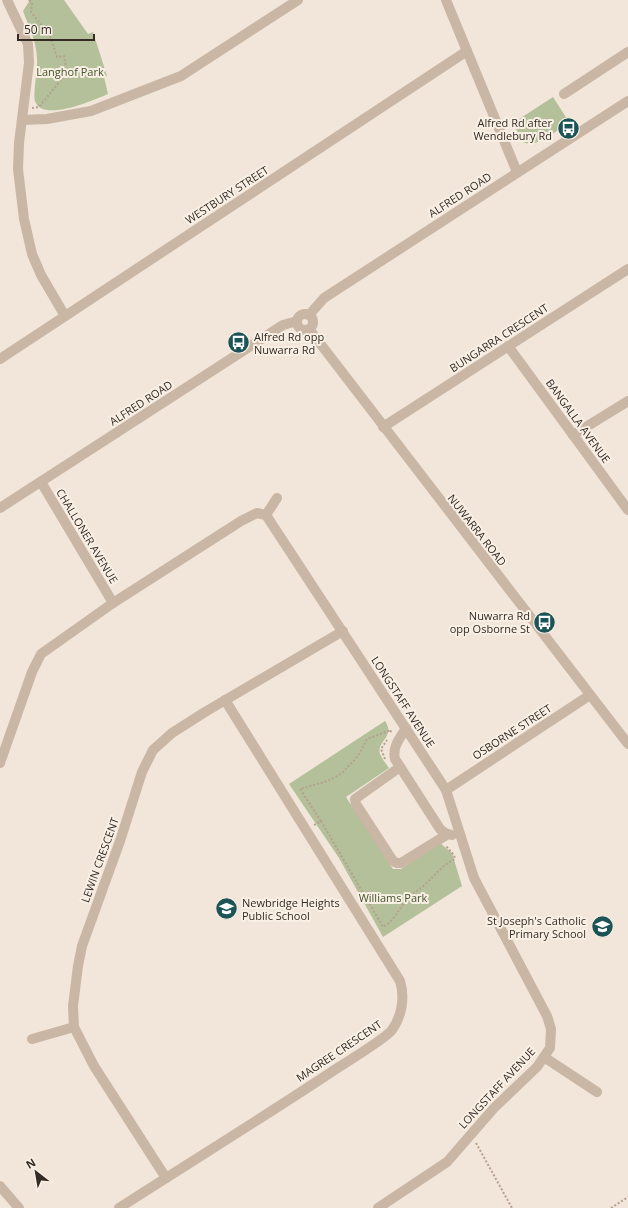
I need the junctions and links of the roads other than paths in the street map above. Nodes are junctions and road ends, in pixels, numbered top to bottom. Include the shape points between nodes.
1 (446, 0) edge
2 (10, 1) edge
3 (294, 1) edge
4 (468, 51) junction
5 (628, 52) edge
6 (564, 94) dead end
7 (628, 101) edge
8 (22, 115) junction
9 (517, 172) junction
10 (628, 269) edge
11 (309, 315) junction
12 (65, 316) junction
13 (297, 321) junction
14 (309, 329) junction
15 (508, 346) junction
16 (0, 359) edge
17 (628, 401) edge
18 (383, 427) junction
19 (573, 435) junction
20 (41, 482) junction
21 (277, 498) dead end
22 (0, 508) edge
23 (628, 510) edge
24 (266, 515) junction
25 (113, 603) junction
26 (343, 632) junction
27 (590, 695) junction
28 (226, 700) junction
29 (406, 728) junction
30 (628, 744) edge
31 (0, 763) edge
32 (396, 769) junction
33 (446, 790) junction
34 (460, 835) junction
35 (444, 837) junction
36 (74, 1027) junction
37 (32, 1039) dead end
38 (544, 1057) junction
39 (597, 1092) dead end
40 (166, 1178) junction
41 (1, 1190) edge
42 (19, 1208) edge
43 (119, 1208) edge
44 (378, 1208) edge

1 - 4 street
2 - 8 street via 28,44 29,63
3 - 8 street via 181,76 91,111 48,119
4 - 9 street
4 - 12 street, WESTBURY STREET
5 - 6 street
7 - 9 street, ALFRED ROAD
8 - 12 street via 18,169 24,219 36,264
9 - 11 street, ALFRED ROAD via 324,298
10 - 15 street, BUNGARRA CRESCENT
11 - 13 street via 302,315
11 - 14 street via 314,321
12 - 16 street, WESTBURY STREET
13 - 14 street via 300,328
13 - 20 street, ALFRED ROAD via 283,325
14 - 18 street, NUWARRA ROAD
15 - 18 street, BUNGARRA CRESCENT
15 - 19 street, BANGALLA AVENUE
17 - 19 street
18 - 27 street, NUWARRA ROAD
19 - 23 street, BANGALLA AVENUE
20 - 22 street, ALFRED ROAD
20 - 25 street, CHALLONER AVENUE
21 - 24 street
24 - 25 street via 257,513 241,521
24 - 26 street, LONGSTAFF AVENUE
25 - 31 street via 41,654 32,672
26 - 28 street, LEWIN CRESCENT
26 - 29 street, LONGSTAFF AVENUE
27 - 30 street, NUWARRA ROAD
27 - 33 street, OSBORNE STREET
28 - 36 street, LEWIN CRESCENT via 172,733 153,750 142,772 82,946 73,1006
28 - 40 street, MAGREE CRESCENT via 400,981 403,991 402,1002 391,1031
29 - 32 street via 393,752
29 - 33 street, LONGSTAFF AVENUE
32 - 35 street
32 - 35 street via 354,799 393,861 401,863
33 - 34 street, LONGSTAFF AVENUE
34 - 35 street
34 - 38 street, LONGSTAFF AVENUE via 474,878 547,1016 551,1035 550,1048
36 - 37 street
36 - 40 street, LEWIN CRESCENT via 94,1066
38 - 39 street
38 - 44 street, LONGSTAFF AVENUE via 494,1108 447,1162
40 - 43 street, MAGREE CRESCENT
41 - 42 street

